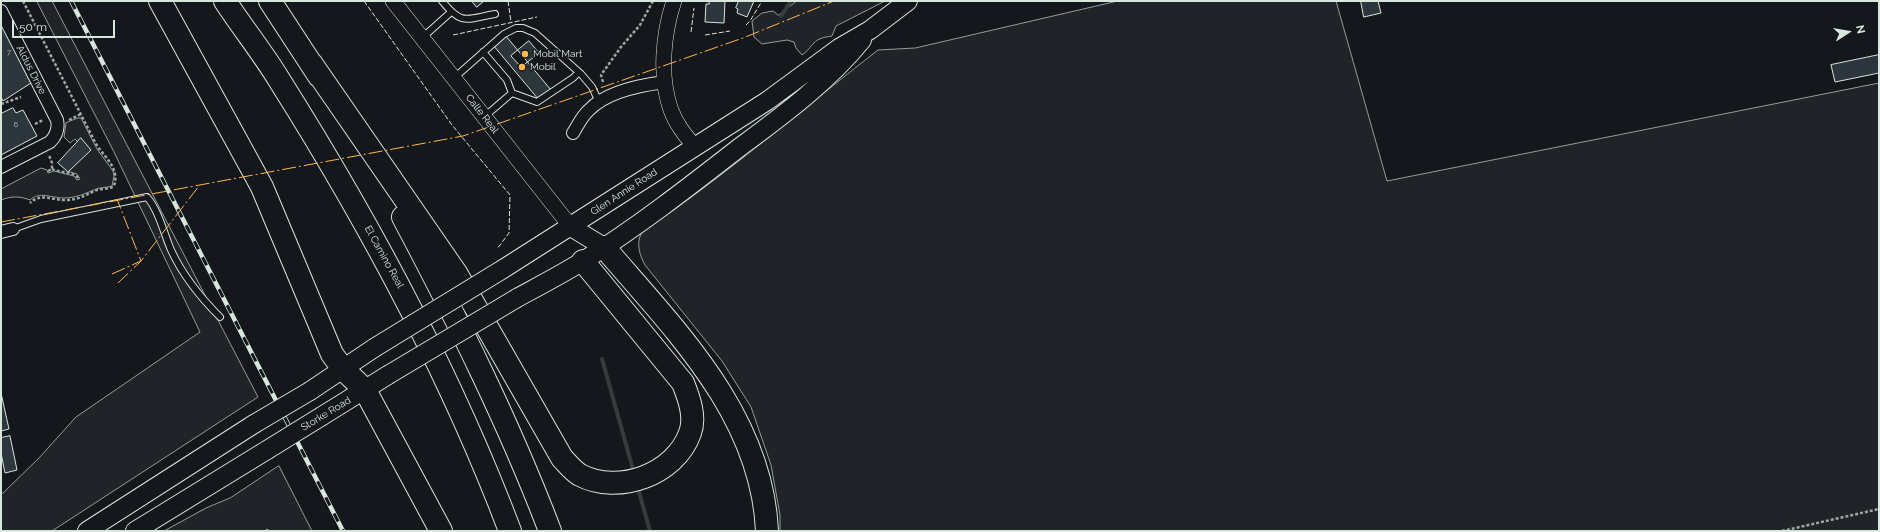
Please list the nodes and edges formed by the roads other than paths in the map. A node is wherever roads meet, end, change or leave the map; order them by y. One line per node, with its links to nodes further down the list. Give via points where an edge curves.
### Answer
1 (160, 1): 31 (highway, via 262,187 332,354)
2 (225, 1): 36 (highway, El Camino Real, via 314,137 404,295 446,378)
3 (270, 1): 14 (highway)
4 (393, 1): 12 (street, Calle Real)
5 (442, 1): 9 (lane)
6 (674, 1): 17 (street, via 665,45)
7 (908, 1): 11 (main road, Glen Annie Road)
8 (1, 11): 23 (street, Aldus Drive, via 57,120 55,136 50,142)
9 (451, 12): 10 (lane, via 464,19); 12 (lane)
10 (495, 14)
11 (870, 30): 22 (main road, Glen Annie Road, via 839,48 767,101); 27 (main road, Glen Annie Road, via 846,60 766,128)
12 (422, 38): 16 (street, Calle Real)
13 (483, 52): 15 (lane, via 504,34 516,28 523,28 536,33); 16 (lane); 18 (lane, via 507,80)
14 (311, 63): 28 (highway, via 456,273 562,458 579,474 597,481 639,480 667,465 680,451 690,433 691,406 683,383); 37 (highway, via 400,212 436,280 505,425)
15 (579, 72): 18 (lane, via 537,102); 19 (lane)
16 (454, 78): 20 (street, Calle Real)
17 (664, 82): 19 (street, via 620,92); 22 (street, via 671,110 679,127)
18 (512, 94): 20 (lane)
19 (599, 102): 21 (street, via 590,109)
20 (484, 117): 24 (street, Calle Real)
21 (573, 133)
22 (694, 146): 24 (main road, Glen Annie Road)
23 (1, 167)
24 (571, 227): 27 (main road); 28 (main road); 31 (main road, Glen Annie Road, bridge)
25 (13, 229): 26 (street); 30 (lane, via 41,219 147,197 186,279)
26 (1, 232)
27 (604, 247): 28 (main road, Glen Annie Road); 38 (highway, via 695,354 732,409 750,450 761,486)
28 (583, 261): 29 (main road, Glen Annie Road)
29 (517, 298): 32 (main road, Storke Road, bridge)
30 (220, 317)
31 (343, 369): 32 (highway); 33 (main road, bridge)
32 (365, 390): 34 (main road, Storke Road, bridge); 35 (highway)
33 (87, 531)
34 (135, 531)
35 (441, 531)
36 (510, 531)
37 (550, 531)
38 (767, 531)

